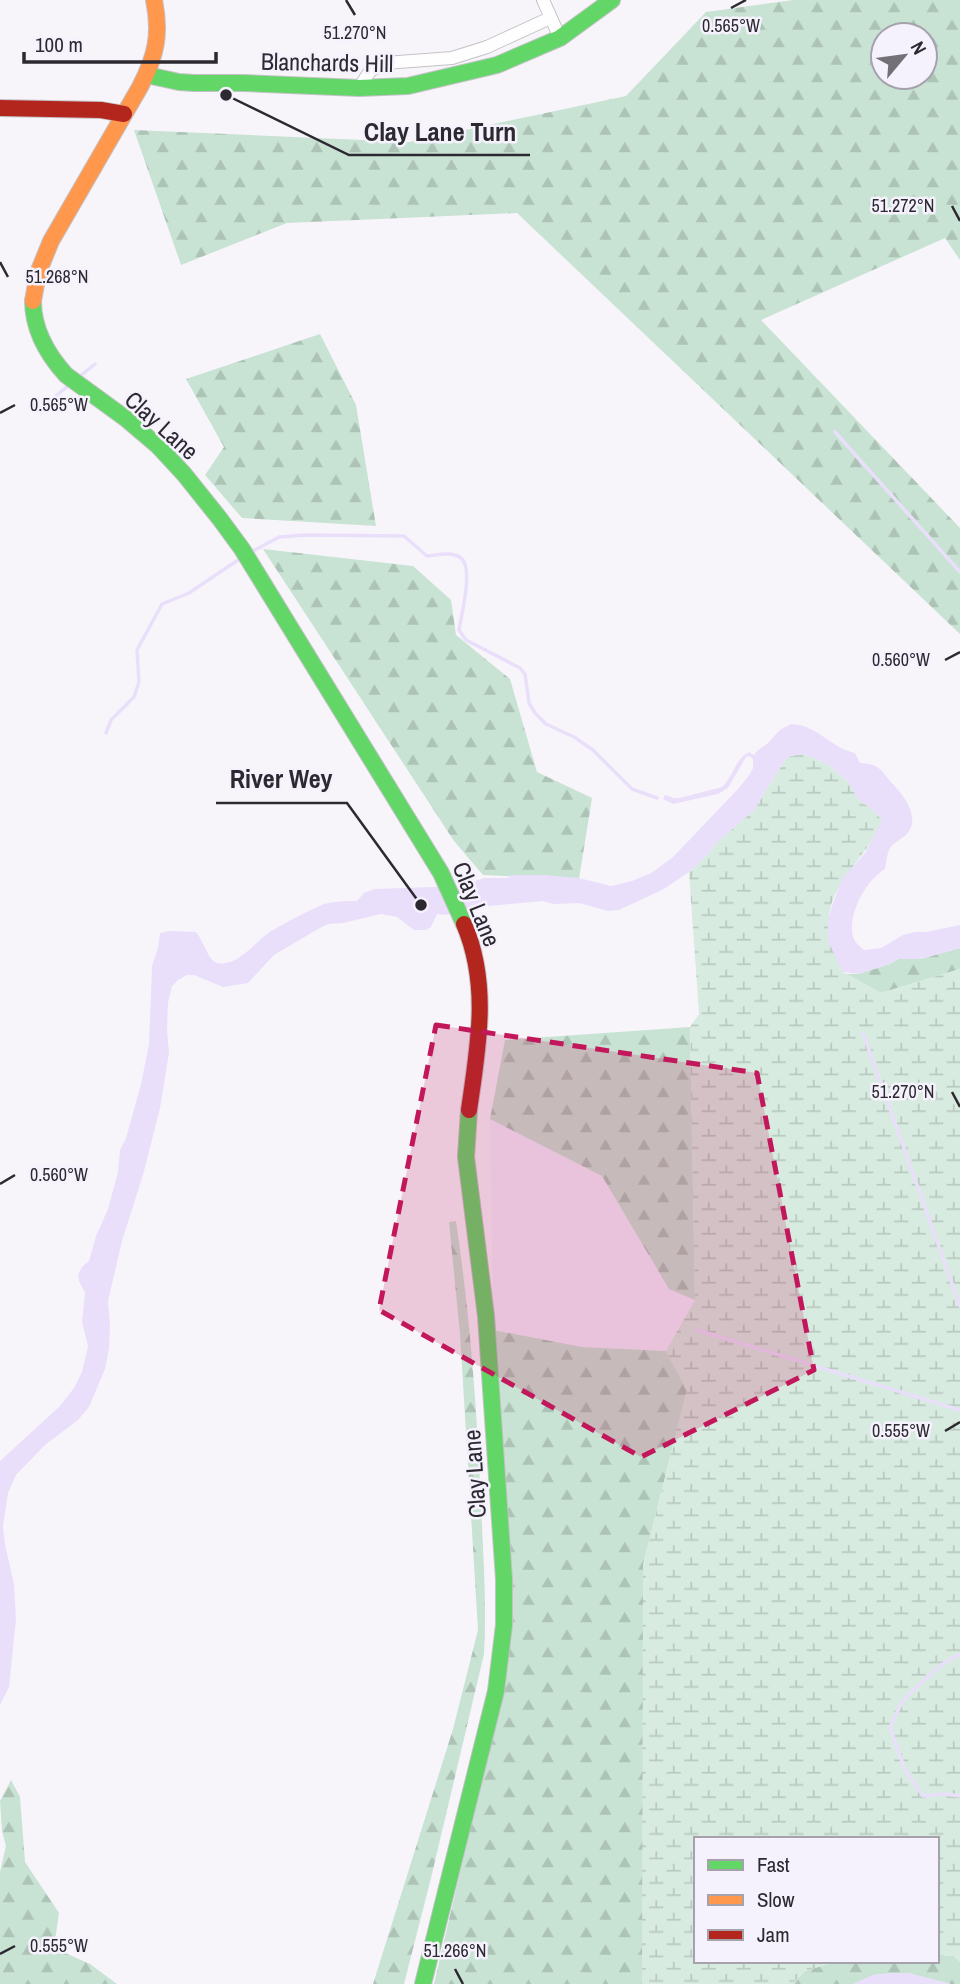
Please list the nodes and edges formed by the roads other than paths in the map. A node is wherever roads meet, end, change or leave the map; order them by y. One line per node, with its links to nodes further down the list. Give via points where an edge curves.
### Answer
1 (154, 0): 6 (street, Clay Lane, via 159,31)
2 (543, 0): 4 (street)
3 (612, 0): 5 (street, Blanchards Hill)
4 (550, 18): 5 (street); 7 (street, via 452,58 385,63 370,71)
5 (560, 38): 7 (street, Blanchards Hill, via 497,65 408,86)
6 (147, 75): 7 (street, Blanchards Hill, via 179,82); 9 (street, Clay Lane)
7 (359, 88)
8 (0, 108): 9 (street)
9 (124, 114): 10 (street, Clay Lane, via 46,256 33,299 36,329 66,375 162,450 225,525 411,820 461,918 480,984 480,1033 466,1157 486,1316 505,1625 496,1691)
10 (424, 1984)

